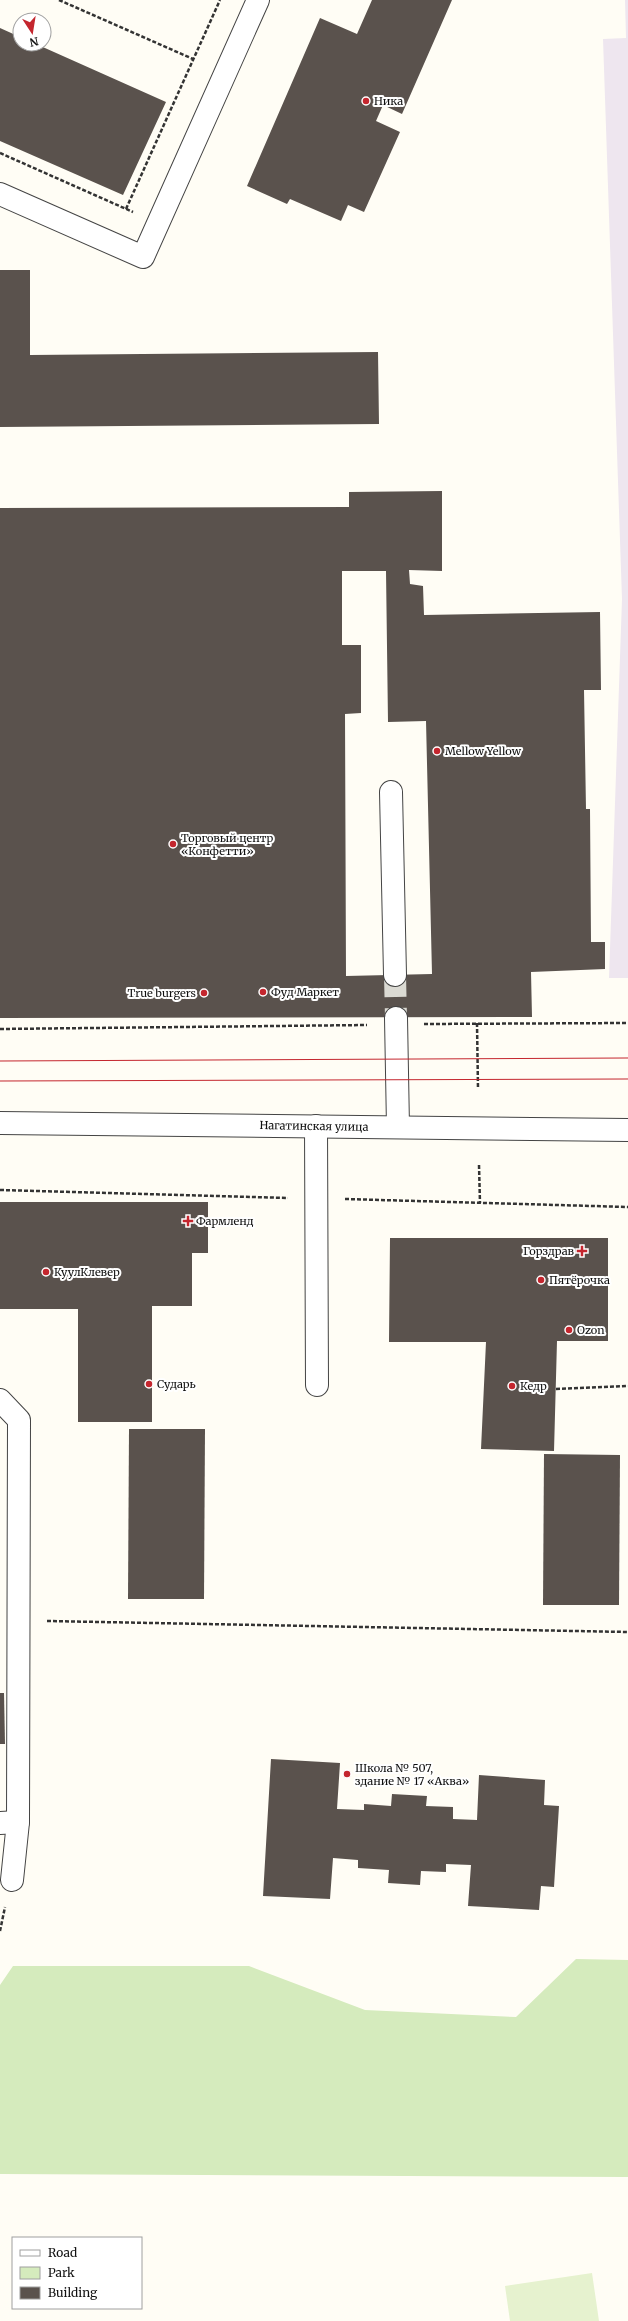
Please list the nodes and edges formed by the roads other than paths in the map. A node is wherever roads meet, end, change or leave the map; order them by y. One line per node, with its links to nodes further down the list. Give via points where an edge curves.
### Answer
1 (258, 0): 2 (street, via 143,257)
2 (0, 194)
3 (391, 792): 4 (street)
4 (395, 975)
5 (396, 1021): 8 (street)
6 (0, 1122): 7 (street, Нагатинская улица)
7 (316, 1126): 8 (street, Нагатинская улица); 10 (street)
8 (398, 1127): 9 (street, Нагатинская улица)
9 (628, 1130)
10 (317, 1385)
11 (0, 1400): 12 (street, via 19,1420 19,1620)
12 (9, 1823): 13 (street)
13 (12, 1880)

